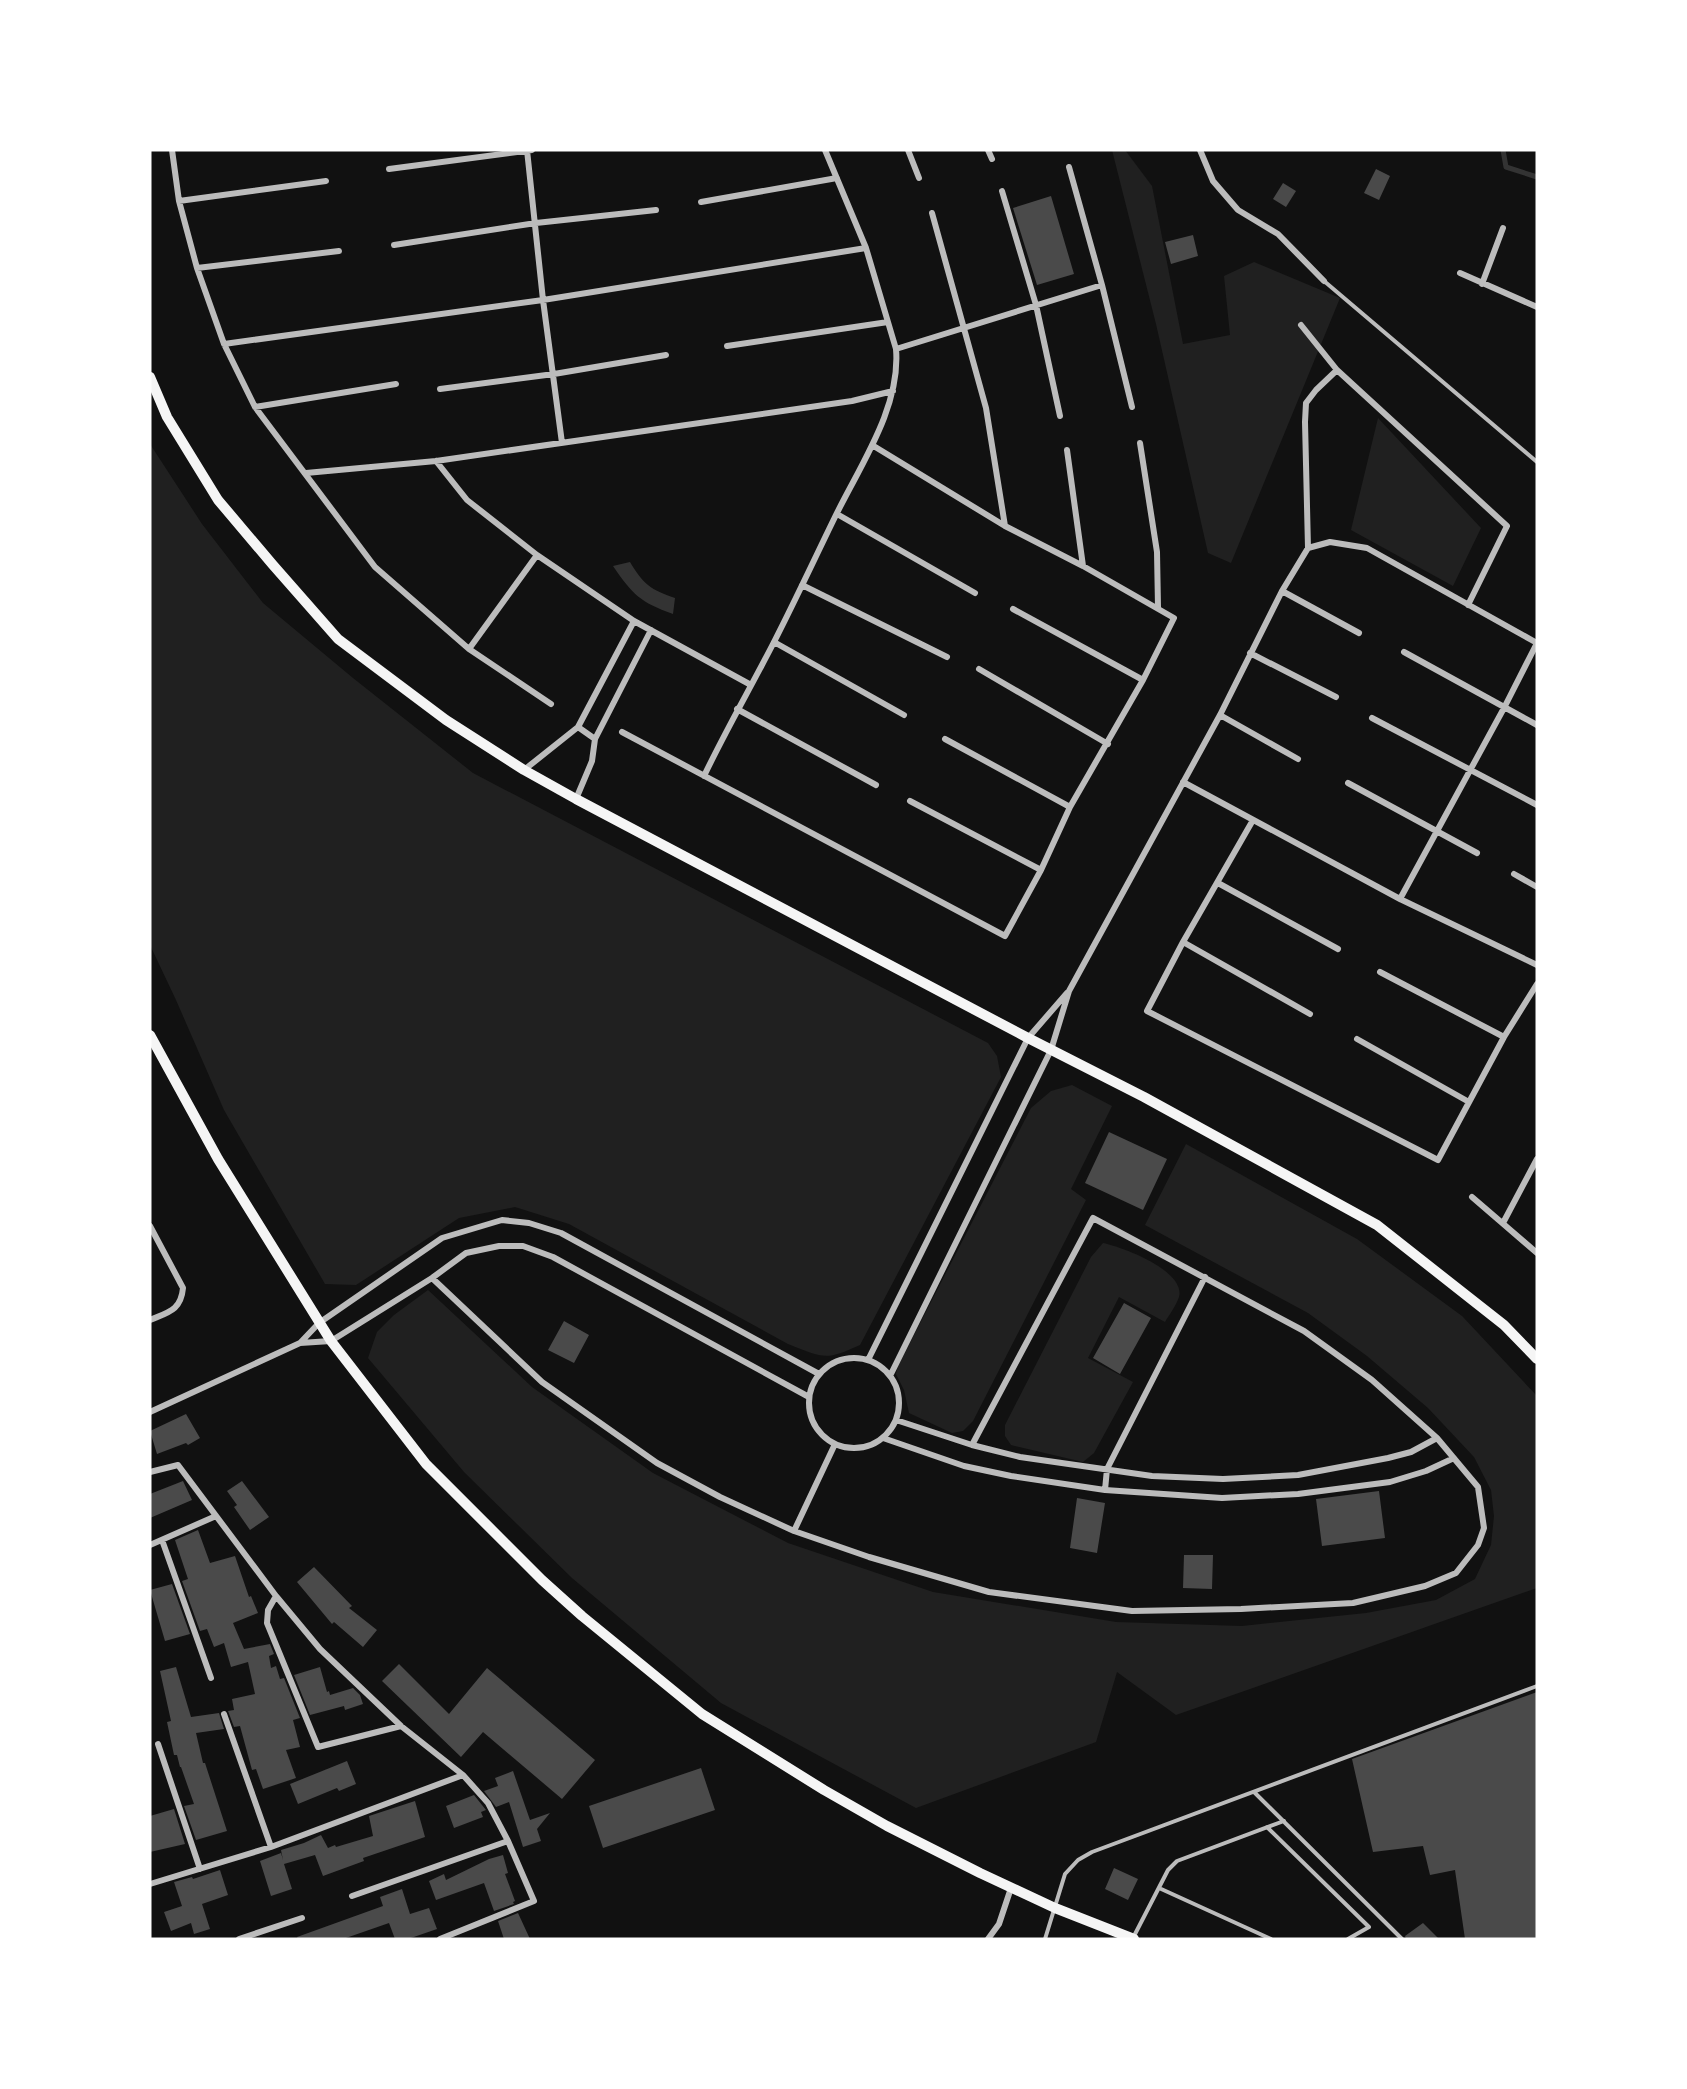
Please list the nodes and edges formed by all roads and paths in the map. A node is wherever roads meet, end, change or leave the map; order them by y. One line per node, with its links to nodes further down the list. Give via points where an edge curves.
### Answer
1 (172, 150): 15 (street)
2 (527, 150): 3 (street); 10 (street); 19 (street)
3 (532, 150)
4 (825, 150): 11 (street)
5 (908, 150): 12 (street)
6 (988, 150): 8 (street)
7 (1200, 150): 26 (street, via 1213,181 1238,210 1278,234)
8 (992, 159)
9 (1069, 167): 28 (street)
10 (389, 169)
11 (837, 178): 16 (street); 22 (street)
12 (919, 178)
13 (326, 181): 15 (street)
14 (1002, 191): 30 (street)
15 (178, 201): 24 (street)
16 (701, 202)
17 (656, 210): 19 (street)
18 (932, 213): 34 (street)
19 (536, 223): 21 (street); 29 (street)
20 (1503, 228): 27 (street)
21 (394, 245)
22 (866, 248): 29 (street); 32 (street)
23 (339, 251): 24 (street)
24 (197, 268): 35 (street)
25 (1460, 273): 27 (street)
26 (1324, 280): 53 (lane)
27 (1482, 284): 31 (street)
28 (1102, 285): 30 (street); 46 (street)
29 (543, 300): 35 (street); 40 (street)
30 (1036, 305): 34 (street); 47 (street)
31 (1537, 307)
32 (888, 322): 36 (street); 37 (street)
33 (1301, 325): 39 (street)
34 (964, 327): 37 (street); 56 (street, via 986,408)
35 (224, 344): 45 (street)
36 (727, 346)
37 (896, 349): 44 (street)
38 (666, 355): 40 (street)
39 (1337, 370): 57 (street, via 1306,403); 63 (street, via 1507,526)
40 (554, 374): 43 (street); 48 (street)
41 (150, 377): 92 (main road, via 167,417 218,500 338,639 446,720)
42 (396, 384): 45 (street)
43 (440, 389)
44 (893, 391): 48 (street, via 852,401); 50 (street)
45 (255, 407): 54 (street)
46 (1132, 407)
47 (1060, 416)
48 (562, 443): 52 (street)
49 (1140, 443): 64 (street, via 1157,552)
50 (872, 445): 55 (street); 56 (street)
51 (1067, 450): 59 (street)
52 (436, 461): 54 (street); 58 (street, via 467,500)
53 (1537, 462)
54 (306, 473): 71 (street, via 375,567)
55 (837, 514): 60 (street); 62 (street)
56 (1005, 525): 59 (street)
57 (1308, 548): 61 (street); 63 (street, via 1330,542 1367,549)
58 (537, 555): 66 (street); 71 (street)
59 (1083, 566): 64 (street)
60 (802, 585): 69 (street); 74 (street)
61 (1282, 591): 68 (street); 73 (street)
62 (975, 593)
63 (1468, 605): 70 (street)
64 (1158, 607): 76 (street, via 1174,618)
65 (1013, 609): 76 (street)
66 (634, 621): 67 (street); 86 (street)
67 (651, 630): 77 (street); 88 (street)
68 (1359, 633)
69 (774, 642): 77 (street); 82 (street)
70 (1537, 643): 80 (street)
71 (469, 649): 79 (street)
72 (1404, 652): 80 (street)
73 (1250, 653): 78 (street); 83 (street)
74 (947, 657)
75 (979, 669): 90 (street)
76 (1143, 680): 90 (street)
77 (751, 685): 81 (street)
78 (1335, 697)
79 (551, 704)
80 (1504, 708): 85 (street); 93 (street)
81 (737, 709): 94 (street); 97 (street)
82 (904, 715)
83 (1220, 715): 91 (street); 95 (street)
84 (1372, 718): 93 (street)
85 (1537, 725)
86 (578, 727): 88 (street); 92 (street)
87 (622, 732): 94 (street)
88 (595, 739): 98 (street, via 592,762)
89 (945, 739): 101 (street)
90 (1108, 744): 101 (street)
91 (1298, 759)
92 (524, 770): 98 (main road)
93 (1470, 770): 100 (street); 103 (street)
94 (704, 776): 105 (street, via 1005,936)
95 (1183, 782): 102 (street); 115 (street)
96 (1348, 783): 103 (street)
97 (876, 784)
98 (576, 799): 119 (main road)
99 (910, 801): 105 (street)
100 (1537, 805)
101 (1070, 807): 105 (street)
102 (1253, 820): 107 (street); 109 (street)
103 (1437, 831): 104 (street); 109 (street)
104 (1477, 853)
105 (1041, 870)
106 (1514, 874): 108 (street)
107 (1218, 883): 110 (street); 111 (street)
108 (1537, 887)
109 (1400, 899): 112 (street)
110 (1182, 942): 116 (street); 122 (street, via 1148,1011 1438,1160)
111 (1338, 949)
112 (1537, 965)
113 (1380, 972): 118 (street)
114 (1537, 984): 118 (street)
115 (1069, 992): 119 (street); 121 (street)
116 (1310, 1014)
117 (150, 1035): 131 (main road, via 218,1159)
118 (1504, 1037): 122 (street)
119 (1028, 1038): 121 (main road); 135 (street)
120 (1357, 1039): 122 (street)
121 (1051, 1050): 134 (main road, via 1377,1225 1504,1325); 137 (street)
122 (1469, 1102)
123 (1537, 1159): 125 (street)
124 (1472, 1197): 125 (street)
125 (1503, 1224): 127 (street)
126 (150, 1226): 130 (street, via 183,1288 175,1309)
127 (1537, 1253)
128 (1205, 1277): 142 (street, via 1304,1331 1372,1380); 144 (street, via 1093,1218); 146 (street)
129 (432, 1278): 132 (street); 138 (street, via 466,1253 523,1246 554,1257); 150 (street, via 542,1382 657,1463)
130 (150, 1320)
131 (319, 1323): 132 (main road); 133 (street); 136 (street, via 442,1238 502,1220 561,1233)
132 (331, 1341): 133 (street); 167 (main road, via 426,1464 464,1503 582,1616 702,1714 887,1827)
133 (300, 1343): 139 (street)
134 (1537, 1359)
135 (868, 1360): 136 (street, via 841,1360); 137 (street)
136 (819, 1374): 138 (street)
137 (890, 1376): 140 (street, via 897,1389)
138 (809, 1397): 143 (street, via 814,1425)
139 (150, 1412)
140 (896, 1420): 141 (street); 144 (street)
141 (883, 1438): 143 (street, via 860,1448); 148 (street, via 964,1466)
142 (1437, 1438): 145 (street); 146 (street, via 1389,1458 1298,1475 1223,1479 1152,1476)
143 (835, 1444): 150 (street)
144 (972, 1445): 146 (street, via 1020,1457)
145 (1454, 1458): 148 (street, via 1390,1482 1298,1494 1222,1498); 150 (street, via 1478,1487 1484,1528 1478,1545 1456,1572 1425,1586 1353,1602 1241,1609 1108,1608 989,1592)
146 (1107, 1469): 148 (street)
147 (150, 1472): 149 (street, via 178,1465)
148 (1105, 1490)
149 (216, 1516): 151 (street); 153 (street)
150 (794, 1531)
151 (162, 1540): 152 (street); 154 (street)
152 (150, 1545)
153 (276, 1596): 157 (street, via 320,1649); 157 (street, via 268,1610 267,1623 318,1747)
154 (212, 1678)
155 (1537, 1686): 160 (lane)
156 (224, 1714): 164 (street)
157 (401, 1726): 159 (street)
158 (158, 1744): 165 (street)
159 (463, 1775): 163 (street, via 488,1803); 164 (street)
160 (1255, 1792): 161 (lane); 170 (lane, via 1078,1860 1065,1874)
161 (1284, 1821): 162 (lane); 179 (lane)
162 (1267, 1827): 168 (lane, via 1177,1861); 178 (lane, via 1370,1927)
163 (508, 1841): 169 (street); 173 (street, via 534,1901)
164 (270, 1847): 165 (street)
165 (200, 1869): 166 (street)
166 (150, 1884)
167 (1011, 1888): 170 (main road); 174 (street, via 999,1924)
168 (1159, 1888): 176 (lane); 177 (lane)
169 (352, 1896)
170 (1055, 1908): 175 (lane); 176 (main road)
171 (302, 1918): 172 (street)
172 (239, 1939)
173 (440, 1939)
174 (988, 1939)
175 (1045, 1939)
176 (1134, 1939)
177 (1271, 1939)
178 (1348, 1939)
179 (1402, 1939)

